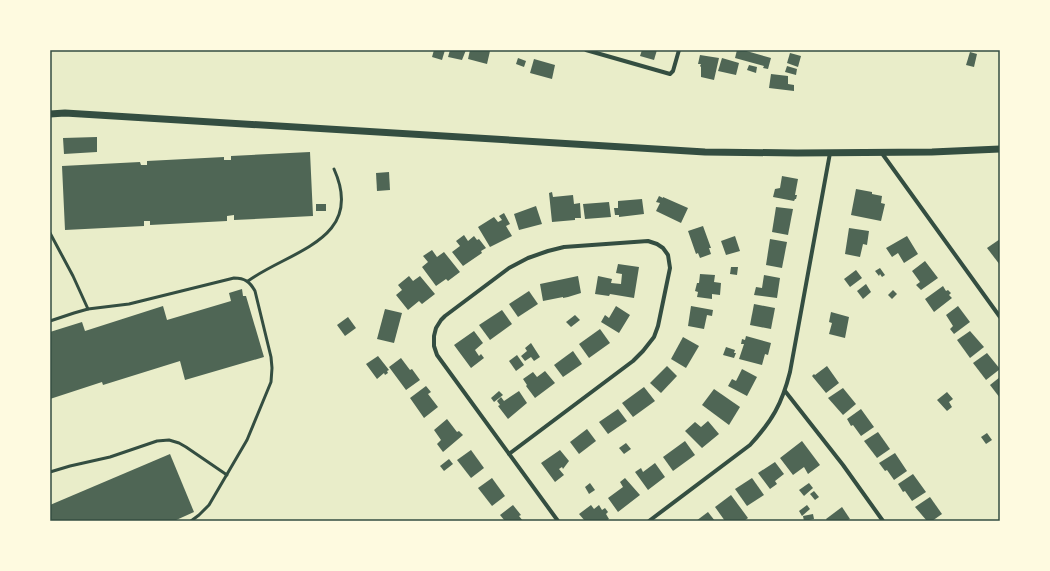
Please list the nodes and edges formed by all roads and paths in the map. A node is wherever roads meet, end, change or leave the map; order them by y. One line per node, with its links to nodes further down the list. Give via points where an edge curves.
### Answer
1 (586, 50): 2 (street, via 666,74 673,71)
2 (679, 50)
3 (50, 114): 5 (street, via 252,123 705,152)
4 (1000, 150): 6 (street)
5 (830, 152): 6 (street); 13 (street, via 792,365)
6 (881, 152): 11 (street)
7 (334, 170): 9 (lane, via 341,187 341,205 332,228 309,247)
8 (50, 233): 10 (lane, via 74,276)
9 (248, 281): 10 (lane, via 234,278 129,304); 16 (lane, via 255,292 272,357 272,368 270,382 248,440)
10 (88, 310): 12 (lane)
11 (1000, 318)
12 (50, 321)
13 (785, 391): 19 (street, via 772,419 750,446); 20 (street)
14 (509, 454): 14 (street, via 437,355 434,346 436,328 445,316 510,268 528,258 564,247 648,241 658,244 668,255 670,268 654,336 633,361); 18 (street)
15 (50, 472): 16 (lane, via 110,457 157,441 169,440 186,446)
16 (227, 475): 17 (lane, via 209,505)
17 (191, 521)
18 (558, 521)
19 (649, 521)
20 (883, 521)

